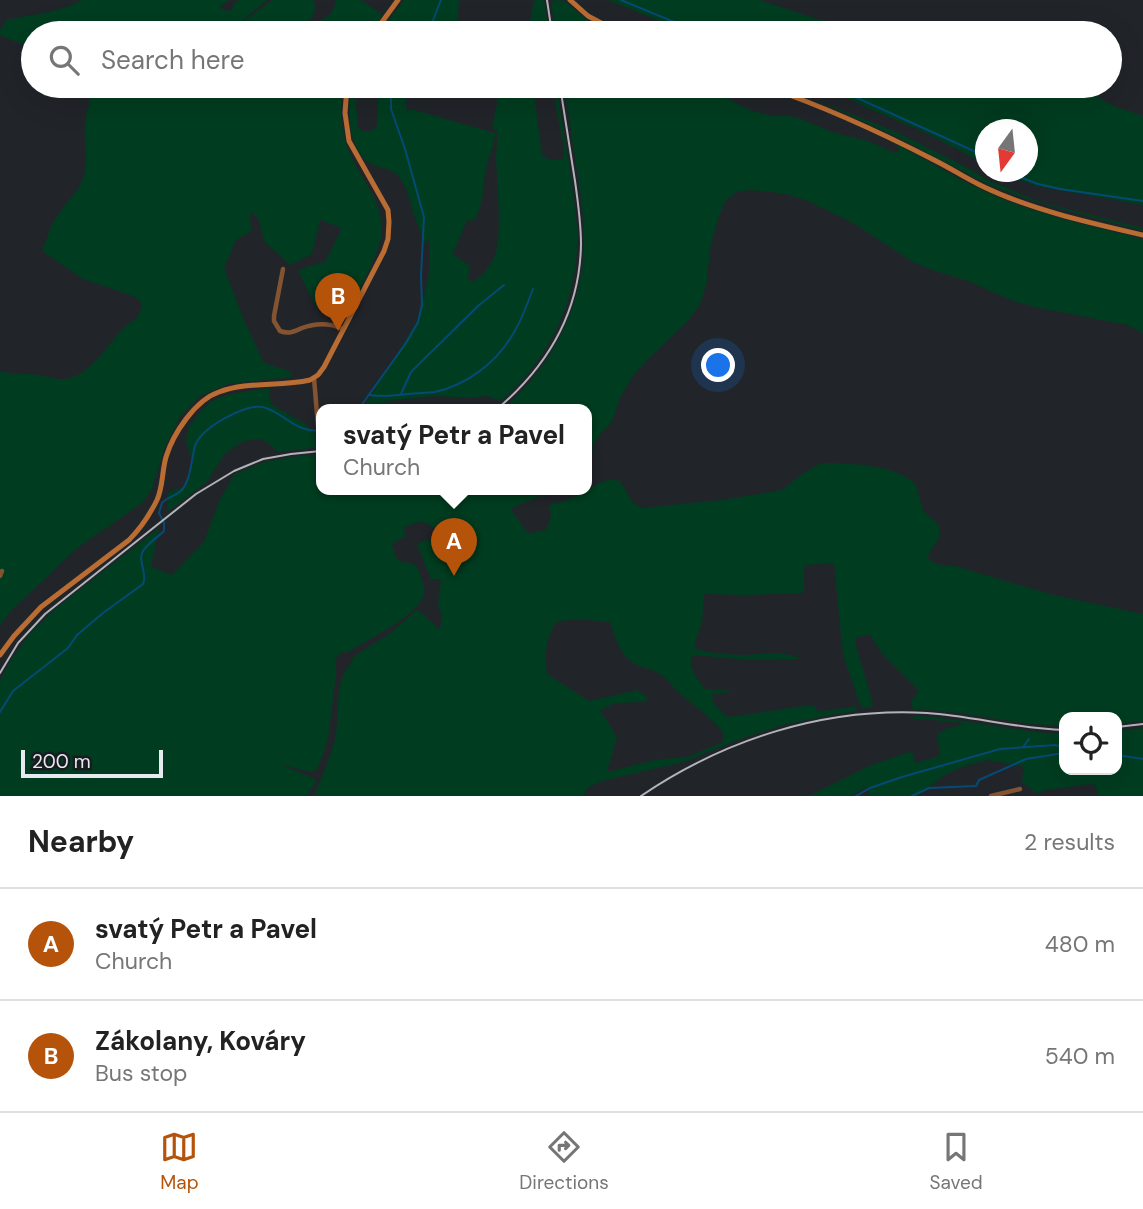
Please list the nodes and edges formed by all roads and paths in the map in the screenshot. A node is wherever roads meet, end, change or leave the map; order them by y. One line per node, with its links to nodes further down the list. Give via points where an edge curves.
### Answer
1 (398, 0): 3 (main road)
2 (570, 0): 4 (main road)
3 (383, 21)
4 (597, 21)
5 (346, 98): 9 (main road, via 348,137 385,205 389,222 384,251)
6 (796, 98): 7 (main road, via 1004,195)
7 (1143, 235)
8 (284, 269): 9 (street, via 274,316 277,329 289,333 326,324)
9 (343, 329): 10 (main road)
10 (314, 378): 11 (street); 12 (main road, via 230,388 205,398 187,417 169,449 156,500 137,531 41,607)
11 (316, 404)
12 (0, 655)
13 (1020, 789): 14 (street)
14 (991, 796)

